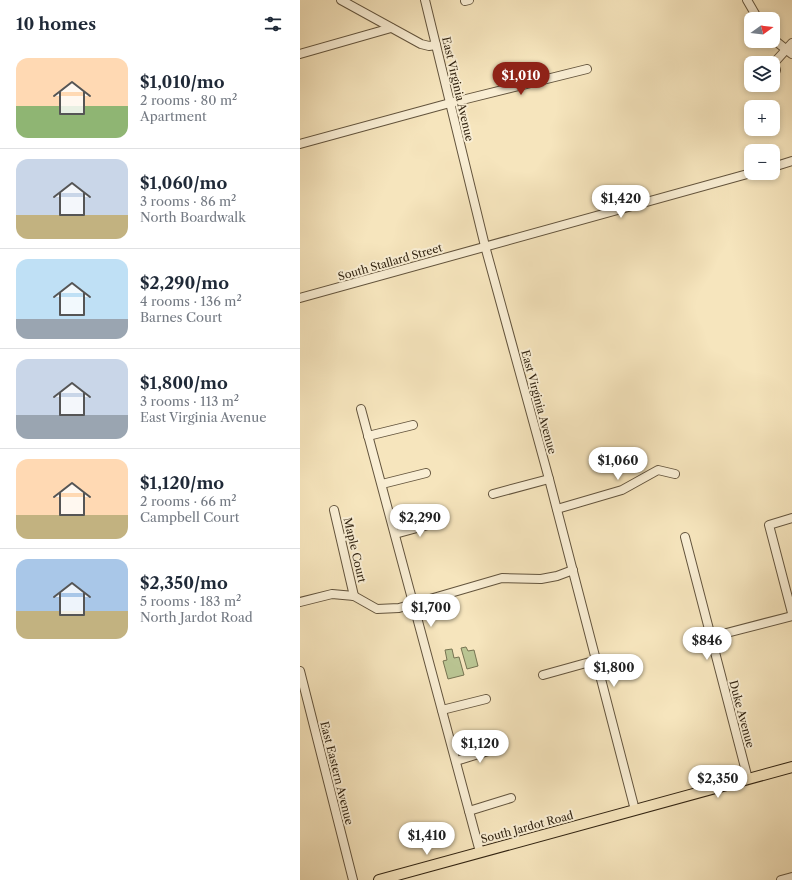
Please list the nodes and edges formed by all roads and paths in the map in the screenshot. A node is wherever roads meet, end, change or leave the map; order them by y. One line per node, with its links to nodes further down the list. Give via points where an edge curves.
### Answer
1 (341, 0): 5 (street)
2 (425, 0): 7 (street, East Virginia Avenue)
3 (747, 0): 4 (street)
4 (754, 12)
5 (391, 28): 7 (street, via 421,44); 10 (street)
6 (792, 42): 9 (street)
7 (436, 45): 13 (street, East Virginia Avenue)
8 (780, 45): 9 (street)
9 (789, 52): 11 (street)
10 (300, 54)
11 (780, 59)
12 (587, 69): 13 (street)
13 (450, 102): 14 (street); 18 (street, East Virginia Avenue)
14 (300, 144)
15 (792, 161): 16 (street)
16 (780, 165)
17 (744, 175): 18 (street, South Stallard Street)
18 (485, 246): 19 (street, South Stallard Street); 25 (street, East Virginia Avenue)
19 (300, 296)
20 (362, 409): 22 (street)
21 (413, 425): 22 (street)
22 (368, 436): 26 (street)
23 (426, 473): 26 (street)
24 (675, 474): 28 (street, via 658,470 622,490)
25 (549, 479): 27 (street); 28 (street, East Virginia Avenue)
26 (382, 484): 32 (street)
27 (493, 494)
28 (557, 509): 34 (street, East Virginia Avenue)
29 (334, 510): 35 (street, Maple Court)
30 (792, 518): 38 (street, via 769,525)
31 (439, 522): 32 (street)
32 (395, 534): 37 (street)
33 (685, 537): 39 (street, Duke Avenue)
34 (573, 570): 37 (street, via 541,579 502,578); 40 (street, East Virginia Avenue)
35 (354, 596): 36 (street, via 332,594); 37 (street, via 377,610 399,608)
36 (300, 602)
37 (414, 603): 44 (street)
38 (792, 614): 39 (street)
39 (711, 637): 48 (street, Duke Avenue)
40 (596, 660): 42 (street); 50 (street, East Virginia Avenue)
41 (300, 671): 54 (street, East Eastern Avenue)
42 (543, 675)
43 (486, 699): 44 (street)
44 (442, 710): 46 (street)
45 (498, 748): 46 (street)
46 (456, 761): 51 (street)
47 (792, 767): 48 (main road, South Jardot Road)
48 (748, 780): 50 (main road, South Jardot Road)
49 (511, 798): 51 (street)
50 (635, 810): 52 (main road, South Jardot Road)
51 (469, 811): 52 (street)
52 (480, 852): 55 (main road, South Jardot Road)
53 (792, 877): 56 (street)
54 (354, 880)
55 (379, 880)
56 (781, 880)

